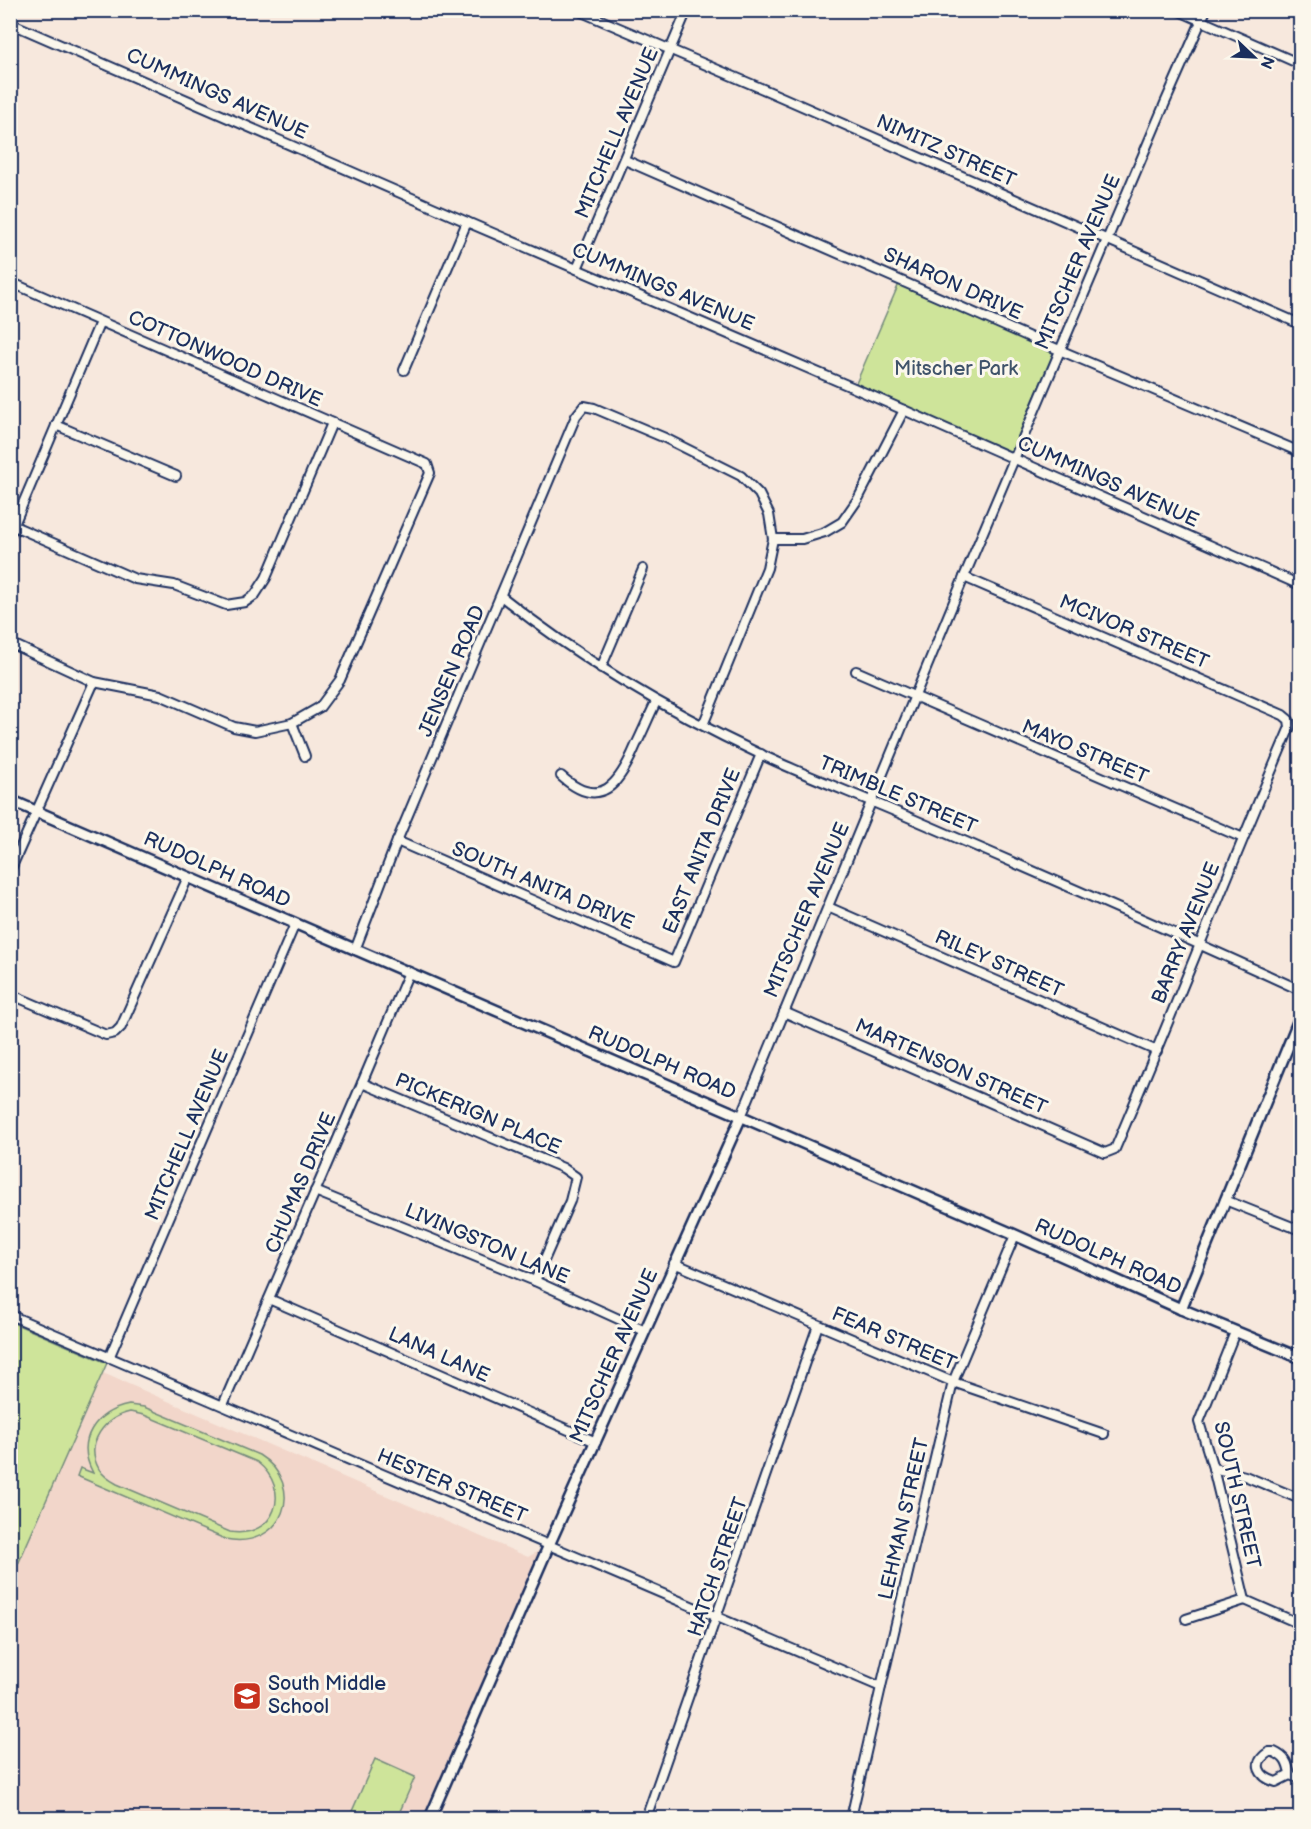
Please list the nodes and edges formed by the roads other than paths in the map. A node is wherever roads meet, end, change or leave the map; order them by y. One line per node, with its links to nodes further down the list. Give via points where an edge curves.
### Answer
1 (577, 10): 7 (street, NIMITZ STREET)
2 (687, 10): 7 (street, MITCHELL AVENUE)
3 (1177, 10): 5 (street)
4 (1206, 10): 5 (street, MITSCHER AVENUE)
5 (1201, 21): 8 (street); 11 (street, MITSCHER AVENUE)
6 (10, 23): 10 (street, CUMMINGS AVENUE)
7 (670, 50): 9 (street, MITCHELL AVENUE); 11 (street, NIMITZ STREET)
8 (1300, 64)
9 (625, 160): 12 (street, MITCHELL AVENUE); 16 (street, SHARON DRIVE)
10 (467, 222): 12 (street, CUMMINGS AVENUE); 17 (street)
11 (1107, 239): 15 (street, NIMITZ STREET); 16 (street, MITSCHER AVENUE)
12 (577, 269): 18 (street, CUMMINGS AVENUE)
13 (10, 282): 14 (street, COTTONWOOD DRIVE)
14 (100, 322): 19 (street, COTTONWOOD DRIVE); 20 (street)
15 (1300, 324)
16 (1060, 350): 21 (street, SHARON DRIVE); 22 (street, MITSCHER AVENUE)
17 (404, 370)
18 (904, 410): 22 (street, CUMMINGS AVENUE); 25 (street, via 842,522 802,539)
19 (332, 423): 24 (street, via 266,578 245,602 226,604 174,585 135,579); 37 (street, COTTONWOOD DRIVE, via 427,464 430,473 340,680 320,707)
20 (56, 425): 23 (street); 24 (street)
21 (1300, 452)
22 (1014, 460): 27 (street, MITSCHER AVENUE); 28 (street, CUMMINGS AVENUE)
23 (176, 477)
24 (12, 530)
25 (773, 539): 29 (street, JENSEN ROAD, via 769,514 759,494 741,476 665,438 584,406 576,416); 38 (street, via 767,568)
26 (643, 569): 31 (street)
27 (964, 577): 34 (street, MITSCHER AVENUE); 36 (street, MCIVOR STREET)
28 (1300, 585)
29 (501, 596): 31 (street, TRIMBLE STREET); 46 (street, JENSEN ROAD)
30 (10, 644): 33 (street)
31 (601, 668): 35 (street, TRIMBLE STREET)
32 (856, 671): 34 (street, MAYO STREET)
33 (94, 682): 37 (street, via 160,695 234,727 255,730); 44 (street)
34 (915, 696): 43 (street, MITSCHER AVENUE); 45 (street, MAYO STREET)
35 (656, 702): 38 (street, TRIMBLE STREET); 41 (street, via 626,770 615,783 596,792 583,791)
36 (1289, 720): 45 (street, BARRY AVENUE, via 1290,727)
37 (292, 723): 40 (street)
38 (703, 725): 39 (street, TRIMBLE STREET)
39 (761, 754): 43 (street, TRIMBLE STREET); 53 (street, EAST ANITA DRIVE)
40 (305, 756)
41 (561, 776)
42 (10, 800): 44 (street, RUDOLPH ROAD)
43 (872, 801): 49 (street, MITSCHER AVENUE); 51 (street, TRIMBLE STREET)
44 (36, 811): 47 (street); 48 (street, RUDOLPH ROAD)
45 (1243, 838): 51 (street, BARRY AVENUE)
46 (398, 841): 52 (street, JENSEN ROAD); 53 (street, SOUTH ANITA DRIVE)
47 (10, 871)
48 (188, 877): 50 (street, RUDOLPH ROAD); 56 (street, via 122,1027 115,1033 106,1035)
49 (828, 907): 57 (street, MITSCHER AVENUE); 59 (street, RILEY STREET)
50 (295, 924): 52 (street, RUDOLPH ROAD); 75 (street, MITCHELL AVENUE)
51 (1200, 943): 55 (street, TRIMBLE STREET); 59 (street, BARRY AVENUE)
52 (355, 950): 54 (street, RUDOLPH ROAD)
53 (674, 962)
54 (409, 972): 60 (street, CHUMAS DRIVE); 61 (street, RUDOLPH ROAD)
55 (1300, 990)
56 (10, 994)
57 (784, 1012): 61 (street, MITSCHER AVENUE); 62 (street, MARTENSON STREET)
58 (1300, 1017): 64 (street)
59 (1157, 1051): 62 (street, BARRY AVENUE, via 1115,1149)
60 (362, 1083): 63 (street, CHUMAS DRIVE); 68 (street, PICKERIGN PLACE, via 563,1168 576,1177 570,1202)
61 (741, 1117): 66 (street, RUDOLPH ROAD); 67 (street, MITSCHER AVENUE)
62 (1105, 1153)
63 (315, 1191): 68 (street, LIVINGSTON LANE); 69 (street, CHUMAS DRIVE)
64 (1226, 1200): 65 (street); 70 (street)
65 (1300, 1230)
66 (1015, 1235): 70 (street, RUDOLPH ROAD); 77 (street, LEHMAN STREET)
67 (674, 1263): 72 (street, FEAR STREET); 73 (street, MITSCHER AVENUE)
68 (535, 1281): 73 (street, LIVINGSTON LANE)
69 (269, 1299): 78 (street, CHUMAS DRIVE); 80 (street, LANA LANE)
70 (1181, 1309): 74 (street, RUDOLPH ROAD)
71 (10, 1315): 75 (street, HESTER STREET)
72 (818, 1325): 77 (street, FEAR STREET); 85 (street, HATCH STREET)
73 (645, 1331): 80 (street, MITSCHER AVENUE)
74 (1235, 1332): 76 (street, RUDOLPH ROAD); 81 (street, SOUTH STREET, via 1199,1422)
75 (109, 1358): 78 (street, HESTER STREET)
76 (1300, 1358)
77 (953, 1382): 79 (street, FEAR STREET); 88 (street, LEHMAN STREET)
78 (223, 1405): 83 (street, HESTER STREET)
79 (1104, 1434)
80 (596, 1442): 83 (street, MITSCHER AVENUE)
81 (1213, 1468): 82 (street, via 1245,1476); 84 (street, SOUTH STREET)
82 (1300, 1499)
83 (549, 1545): 85 (street, HESTER STREET); 91 (street, MITSCHER AVENUE)
84 (1245, 1600): 86 (street); 87 (street)
85 (717, 1619): 88 (street, HESTER STREET); 92 (street, HATCH STREET)
86 (1186, 1619)
87 (1300, 1624)
88 (880, 1687): 93 (street, LEHMAN STREET)
89 (1290, 1775): 89 (street, via 1276,1782 1268,1778 1260,1771 1261,1757 1277,1753 1288,1764); 90 (street)
90 (1300, 1779)
91 (430, 1818)
92 (646, 1818)
93 (851, 1818)

